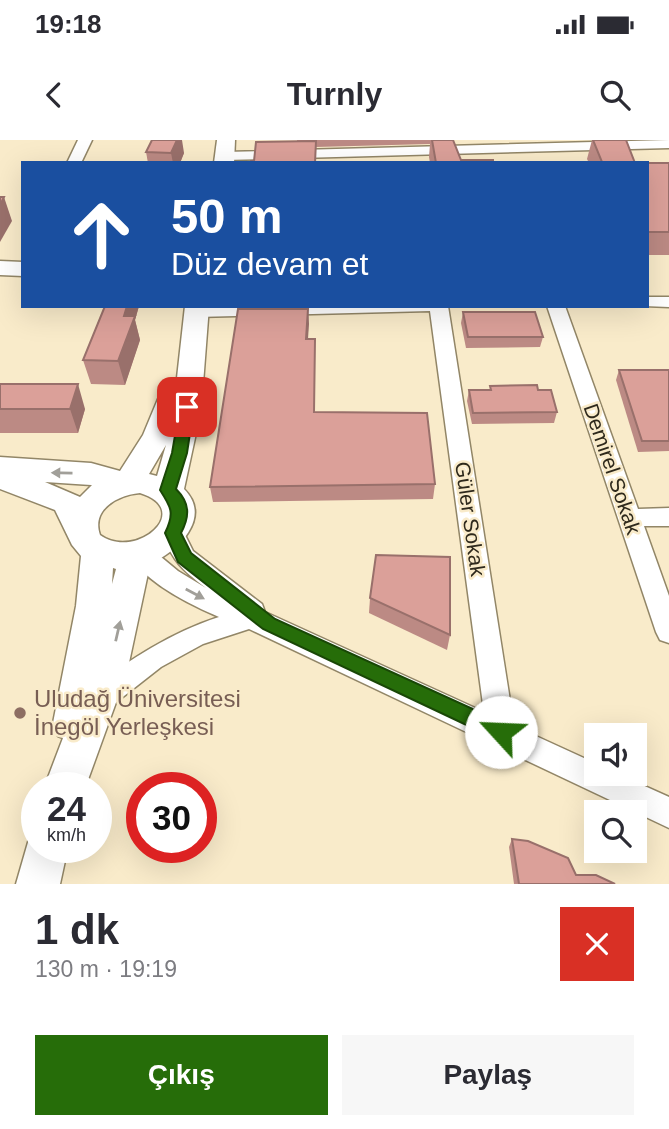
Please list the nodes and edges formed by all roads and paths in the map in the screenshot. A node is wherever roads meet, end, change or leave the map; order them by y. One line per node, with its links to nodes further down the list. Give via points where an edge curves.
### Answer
1 (85, 140): 6 (street)
2 (504, 144): 3 (street); 5 (street); 7 (street)
3 (667, 144)
4 (225, 153): 5 (street)
5 (414, 157)
6 (75, 161)
7 (509, 161)
8 (0, 268): 9 (main road)
9 (21, 268)
10 (649, 302): 11 (street)
11 (669, 302)
12 (277, 308): 15 (street)
13 (439, 308): 29 (street, Güler Sokak)
14 (557, 308): 22 (street, Demirel Sokak)
15 (196, 309): 16 (main road)
16 (190, 349): 19 (main road, via 157,436); 20 (main road, via 181,442)
17 (0, 468): 19 (main road, one-way to 17, via 91,474)
18 (0, 477): 24 (main road, via 67,502)
19 (126, 483): 20 (main road, via 155,484); 24 (main road, via 109,489 86,508 82,519)
20 (168, 490): 23 (main road, via 180,509)
21 (669, 517): 22 (street)
22 (628, 518): 27 (street, Demirel Sokak)
23 (173, 533): 25 (main road, via 154,549); 26 (street, via 184,557)
24 (90, 541): 25 (main road, via 111,556); 30 (main road, via 91,618)
25 (138, 554): 26 (street, one-way to 26, via 166,578); 28 (main road, one-way to 25)
26 (259, 621): 28 (street, via 195,636 152,659); 29 (street)
27 (669, 632)
28 (97, 700): 31 (main road)
29 (501, 732): 32 (street)
30 (61, 772)
31 (70, 772)
32 (669, 813)
33 (43, 863): 34 (main road)
34 (38, 884)

